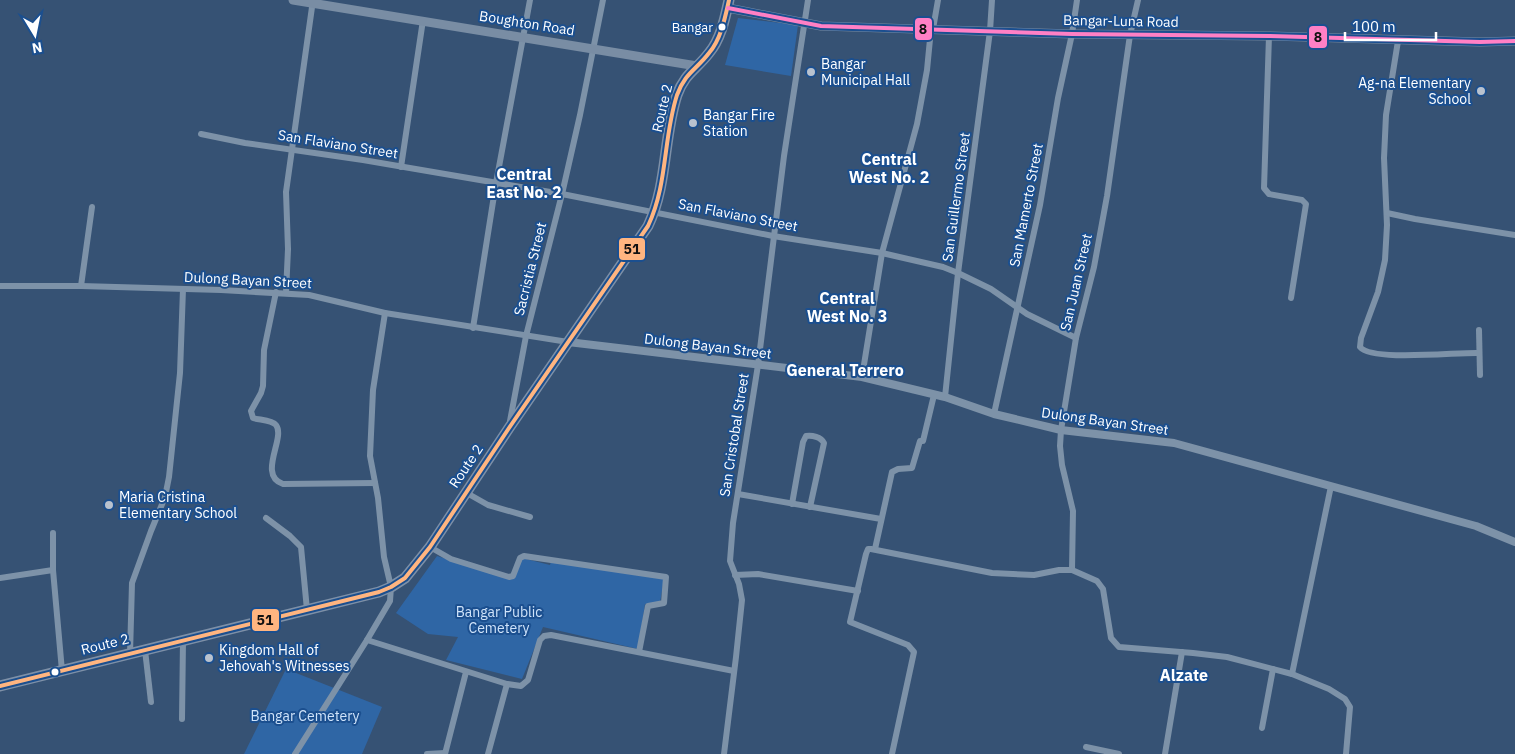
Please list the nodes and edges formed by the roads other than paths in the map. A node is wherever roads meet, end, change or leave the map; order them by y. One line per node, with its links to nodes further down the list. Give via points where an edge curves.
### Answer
1 (293, 0): 9 (main road, Boughton Road)
2 (530, 0): 17 (street)
3 (603, 0): 21 (street, Sacristia Street)
4 (808, 0): 12 (street, San Cristobal Street)
5 (938, 0): 13 (street)
6 (992, 0): 14 (street, San Guillermo Street)
7 (1077, 0): 15 (street, San Mamerto Street)
8 (1138, 0): 16 (street, San Juan Street)
9 (312, 1): 11 (main road, Boughton Road); 24 (street)
10 (728, 4): 12 (main road, Bangar-Luna Road); 22 (highway, Route 2, via 716,43)
11 (423, 20): 17 (main road, Boughton Road); 25 (street)
12 (804, 24): 13 (main road, Bangar-Luna Road); 32 (street, San Cristobal Street)
13 (932, 29): 14 (main road, Bangar-Luna Road); 33 (street, via 916,124)
14 (990, 31): 15 (main road, Bangar-Luna Road); 34 (street, San Guillermo Street)
15 (1072, 34): 16 (main road, Bangar-Luna Road); 41 (street, San Mamerto Street)
16 (1130, 35): 18 (main road, Bangar-Luna Road); 46 (street, San Juan Street, via 1107,196)
17 (525, 36): 21 (main road, Boughton Road); 26 (street)
18 (1269, 36): 19 (main road, Bangar-Luna Road); 40 (street, via 1264,188 1269,194 1302,200 1306,204)
19 (1398, 41): 20 (main road, Bangar-Luna Road); 30 (street, via 1386,115)
20 (1515, 42)
21 (593, 48): 22 (main road, Boughton Road); 27 (street, Sacristia Street)
22 (697, 66): 29 (highway, Route 2, via 686,76 678,94)
23 (200, 134): 24 (street, San Flaviano Street)
24 (292, 149): 25 (street, San Flaviano Street); 39 (street, via 286,192)
25 (401, 167): 26 (street, San Flaviano Street)
26 (496, 183): 27 (street, San Flaviano Street); 43 (street)
27 (562, 194): 29 (street, San Flaviano Street); 45 (street, Sacristia Street)
28 (92, 207): 36 (street)
29 (655, 212): 32 (street, San Flaviano Street); 47 (highway, Route 2, via 641,238)
30 (1387, 213): 31 (street); 48 (street, via 1378,292 1361,338 1361,349 1424,356)
31 (1515, 234)
32 (773, 236): 33 (street, San Flaviano Street); 49 (street, San Cristobal Street)
33 (882, 253): 34 (street, San Flaviano Street); 51 (street)
34 (958, 272): 41 (street, San Flaviano Street); 53 (street, San Guillermo Street)
35 (0, 286): 36 (street, Dulong Bayan Street)
36 (81, 286): 37 (street, Dulong Bayan Street)
37 (183, 288): 38 (street, Dulong Bayan Street); 82 (street, via 180,373 169,477 165,497 132,583)
38 (276, 292): 39 (street, Dulong Bayan Street); 57 (street, via 264,350 263,386 251,411 253,418 277,426 273,476 283,484)
39 (286, 293): 42 (street, Dulong Bayan Street, via 309,295)
40 (1291, 298)
41 (1018, 308): 46 (street, San Flaviano Street); 54 (street, San Mamerto Street)
42 (385, 313): 43 (street, Dulong Bayan Street); 57 (street, via 370,433 370,461)
43 (473, 328): 45 (street, Dulong Bayan Street)
44 (1479, 330): 48 (street)
45 (526, 336): 47 (street, Dulong Bayan Street); 55 (street, Sacristia Street)
46 (1076, 338): 56 (street, San Juan Street)
47 (568, 342): 49 (street, Dulong Bayan Street); 55 (highway, Route 2)
48 (1479, 353): 50 (street)
49 (758, 365): 51 (street, Dulong Bayan Street); 60 (street, San Cristobal Street)
50 (1480, 375)
51 (862, 377): 52 (street, Dulong Bayan Street)
52 (934, 395): 53 (street, Dulong Bayan Street); 65 (street, via 923,441 920,441 912,468 892,472)
53 (945, 397): 54 (street, Dulong Bayan Street)
54 (994, 414): 56 (street, Dulong Bayan Street)
55 (509, 428): 59 (highway, Route 2)
56 (1061, 430): 58 (street, Dulong Bayan Street, via 1164,441); 71 (street, San Juan Street, via 1062,465 1073,511)
57 (375, 483): 74 (street)
58 (1331, 486): 67 (street, Dulong Bayan Street, via 1476,526); 87 (street)
59 (465, 492): 63 (street, via 488,505); 68 (highway, Route 2)
60 (738, 494): 61 (street); 72 (street, San Cristobal Street, via 730,553)
61 (792, 504): 62 (street); 62 (street, via 803,442 806,436 810,436 824,443)
62 (810, 507): 65 (street)
63 (530, 517)
64 (266, 518): 76 (street, via 301,546)
65 (881, 518): 69 (street)
66 (53, 533): 70 (street)
67 (1515, 542)
68 (430, 547): 74 (highway, Route 2, via 405,578); 80 (street, via 451,559 509,577 513,576 520,558 524,556 666,577 664,603 648,606)
69 (875, 549): 71 (street, via 992,573 1034,575); 75 (street, via 867,551)
70 (52, 570): 73 (street); 84 (street)
71 (1072, 570): 81 (street, via 1097,581 1103,588 1111,638 1119,647)
72 (735, 575): 75 (street, via 758,574); 85 (street, San Cristobal Street, via 742,600)
73 (0, 578)
74 (391, 587): 76 (highway, Route 2); 78 (street, via 390,601)
75 (858, 591): 99 (street, via 851,623 908,645 914,652)
76 (307, 610): 77 (highway, Route 2)
77 (183, 640): 79 (highway, Route 2); 91 (street)
78 (367, 640): 86 (street); 95 (street)
79 (144, 650): 82 (highway, Route 2); 90 (street)
80 (639, 652): 85 (street); 88 (street, via 547,635 540,640 526,682 521,686)
81 (1182, 652): 83 (street, via 1227,657); 101 (street)
82 (130, 654): 84 (highway, Route 2)
83 (1273, 668): 87 (street); 92 (street)
84 (62, 671): 89 (highway, Route 2)
85 (734, 671): 98 (street, San Cristobal Street)
86 (466, 672): 88 (street); 94 (street)
87 (1292, 674): 102 (street, via 1329,689 1347,702 1350,707)
88 (506, 684): 97 (street)
89 (0, 686)
90 (151, 702)
91 (182, 719)
92 (1262, 728)
93 (1086, 747): 100 (street)
94 (445, 753): 96 (street)
95 (295, 754)
96 (427, 754)
97 (488, 754)
98 (724, 754)
99 (892, 754)
100 (1119, 754)
101 (1165, 754)
102 (1346, 754)

